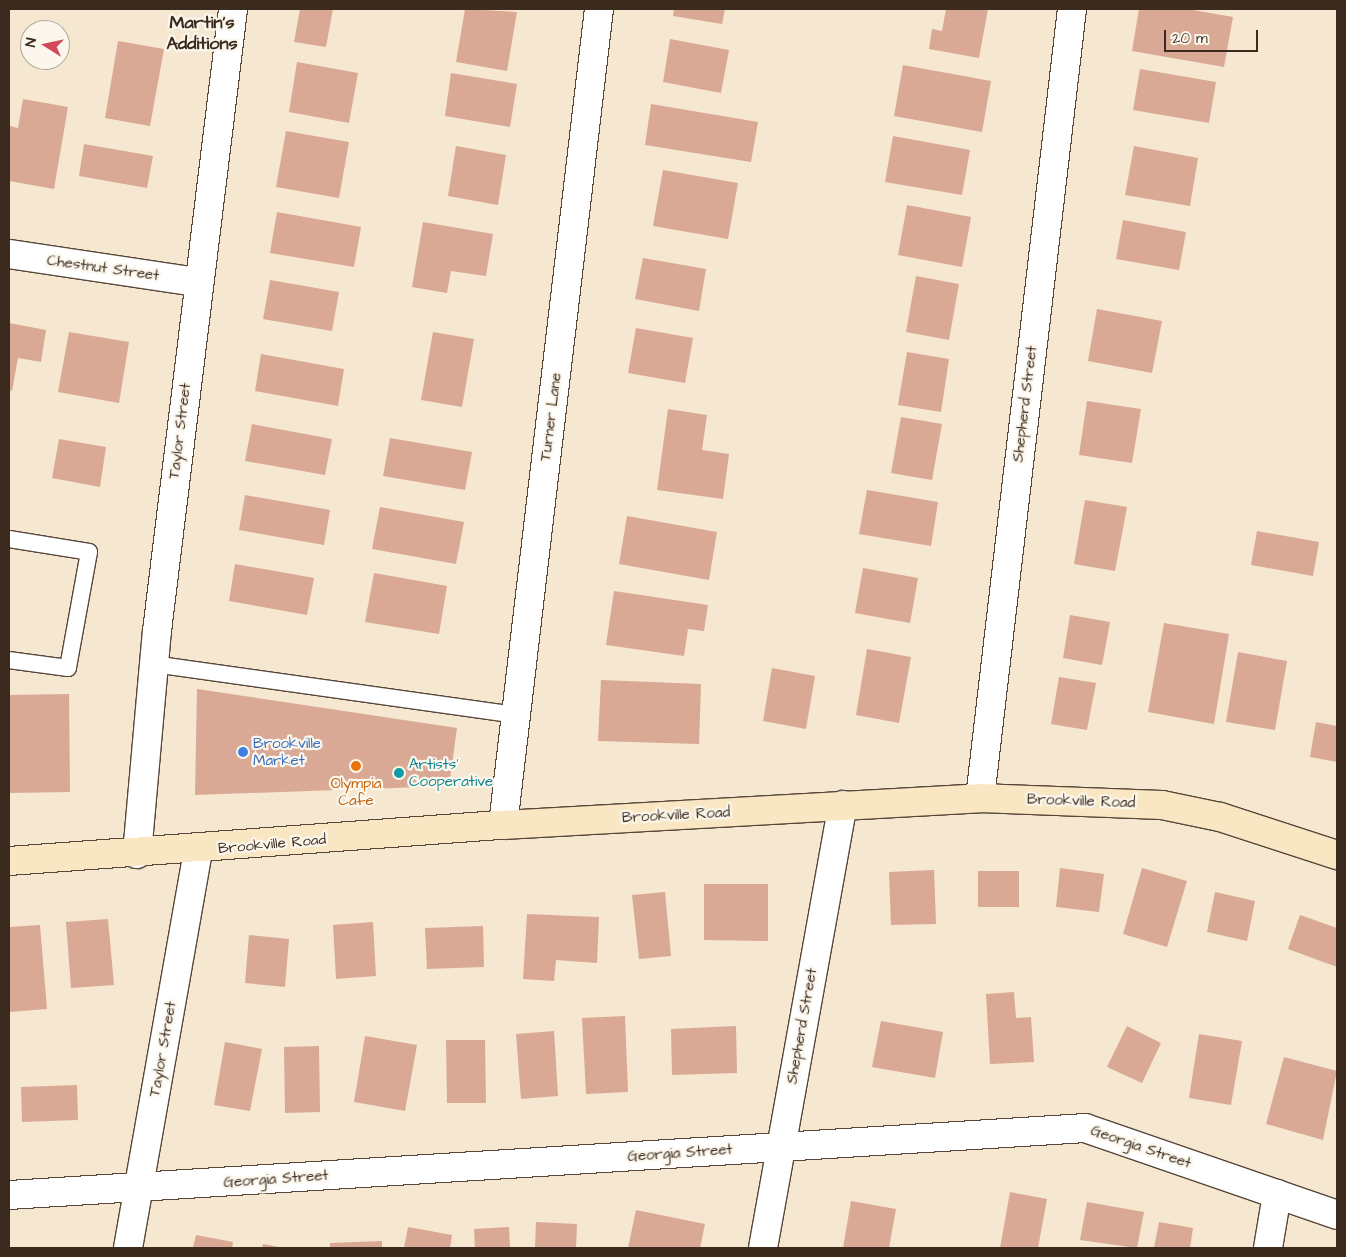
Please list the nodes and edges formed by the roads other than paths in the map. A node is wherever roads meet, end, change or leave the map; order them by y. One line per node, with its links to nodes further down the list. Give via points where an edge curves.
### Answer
1 (232, 9): 5 (street, Taylor Street)
2 (599, 9): 9 (street, Turner Lane)
3 (1072, 9): 10 (street, Shepherd Street)
4 (9, 254): 5 (street, Chestnut Street)
5 (197, 282): 8 (street, Taylor Street)
6 (9, 538): 7 (lane, via 89,552 68,668)
7 (9, 660)
8 (153, 664): 9 (lane); 14 (street, Taylor Street)
9 (516, 715): 12 (street, Turner Lane)
10 (980, 798): 11 (main road, Brookville Road); 15 (main road, Brookville Road, via 1162,805 1220,817)
11 (843, 805): 12 (main road, Brookville Road); 17 (street, Shepherd Street)
12 (503, 826): 13 (main road, Brookville Road)
13 (198, 850): 14 (main road, Brookville Road); 18 (street, Taylor Street)
14 (137, 854): 16 (main road, Brookville Road)
15 (1337, 855)
16 (9, 861)
17 (781, 1147): 18 (street, Georgia Street); 19 (street, Georgia Street, via 1085,1128); 23 (street, Shepherd Street)
18 (139, 1188): 20 (street, Georgia Street); 22 (street, Taylor Street)
19 (1277, 1194): 21 (street, Georgia Street); 24 (street)
20 (9, 1195)
21 (1337, 1214)
22 (128, 1248)
23 (763, 1248)
24 (1268, 1248)

